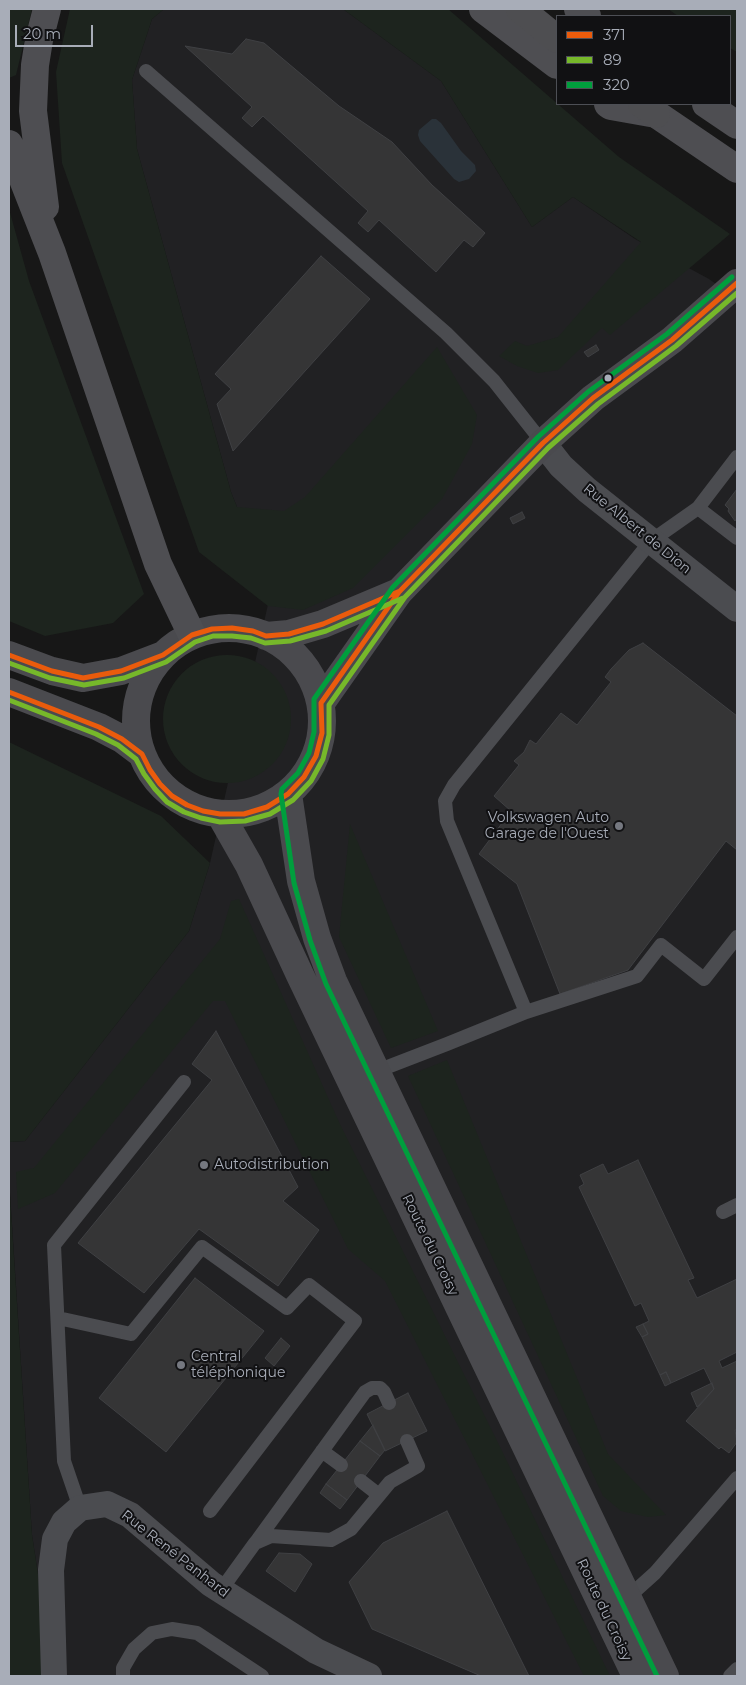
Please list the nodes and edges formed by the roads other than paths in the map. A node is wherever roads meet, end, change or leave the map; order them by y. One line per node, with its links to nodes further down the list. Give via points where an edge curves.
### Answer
1 (47, 9): 13 (highway, via 35,65 33,111)
2 (483, 9): 5 (highway)
3 (520, 9): 4 (highway)
4 (556, 38)
5 (556, 64)
6 (146, 71): 15 (lane, via 446,333 494,381)
7 (610, 105): 9 (highway)
8 (707, 105): 10 (highway)
9 (649, 109): 12 (highway)
10 (737, 125)
11 (9, 144): 13 (highway)
12 (737, 169)
13 (52, 253): 22 (highway, via 158,564)
14 (737, 284): 15 (main road, via 672,340 593,398)
15 (543, 443): 19 (street, Rue Albert de Dion, via 581,484); 20 (main road)
16 (737, 457): 17 (lane)
17 (698, 508): 18 (lane); 19 (lane)
18 (737, 538)
19 (651, 541): 21 (street, Rue Albert de Dion); 32 (lane, via 454,785 445,801 447,821)
20 (399, 592): 23 (main road, via 323,624 289,634); 27 (main road)
21 (737, 610)
22 (192, 636): 23 (main road, via 212,629 232,628 253,630); 25 (main road)
23 (266, 636): 27 (main road, via 290,650 308,672)
24 (9, 655): 25 (main road, via 52,671 83,678 122,671)
25 (163, 655): 28 (main road, via 144,684 138,702 137,737)
26 (9, 692): 28 (main road, via 99,727)
27 (321, 703): 29 (main road, via 322,733 316,756 304,777)
28 (142, 754): 30 (main road, via 150,770 172,796 187,805)
29 (288, 794): 30 (main road, via 267,807 244,814); 34 (main road, Route du Croisy, via 301,881 317,938)
30 (220, 814): 33 (main road, Route du Croisy, via 249,865)
31 (737, 937): 32 (lane, via 704,979 661,945 637,976)
32 (526, 1012): 34 (lane)
33 (346, 1071): 34 (lane); 50 (main road, Route du Croisy)
34 (377, 1072): 50 (main road, Route du Croisy)
35 (184, 1082): 38 (lane, via 54,1245)
36 (737, 1205): 37 (lane)
37 (723, 1212)
38 (58, 1318): 46 (lane, via 64,1461); 47 (lane, via 131,1334 202,1247 287,1308 309,1285 355,1320)
39 (389, 1403): 41 (lane, via 380,1388 366,1392)
40 (407, 1441): 45 (lane, via 418,1466 390,1482)
41 (322, 1451): 42 (lane); 48 (lane)
42 (341, 1465)
43 (737, 1478): 50 (lane, via 655,1573)
44 (361, 1481): 45 (lane)
45 (379, 1495): 48 (lane, via 351,1529 331,1540 271,1536)
46 (80, 1508): 49 (street, Rue René Panhard, via 107,1504 130,1515); 52 (street, via 64,1522 55,1539 51,1570)
47 (210, 1511)
48 (255, 1543): 49 (lane)
49 (221, 1590): 55 (street, Rue René Panhard, via 316,1651)
50 (616, 1604): 56 (main road, Route du Croisy); 57 (main road, Route du Croisy)
51 (737, 1669): 58 (lane)
52 (54, 1676)
53 (122, 1676): 54 (lane, via 134,1649 152,1634 172,1629 197,1633)
54 (262, 1676)
55 (369, 1676)
56 (636, 1676)
57 (665, 1676)
58 (730, 1676)

